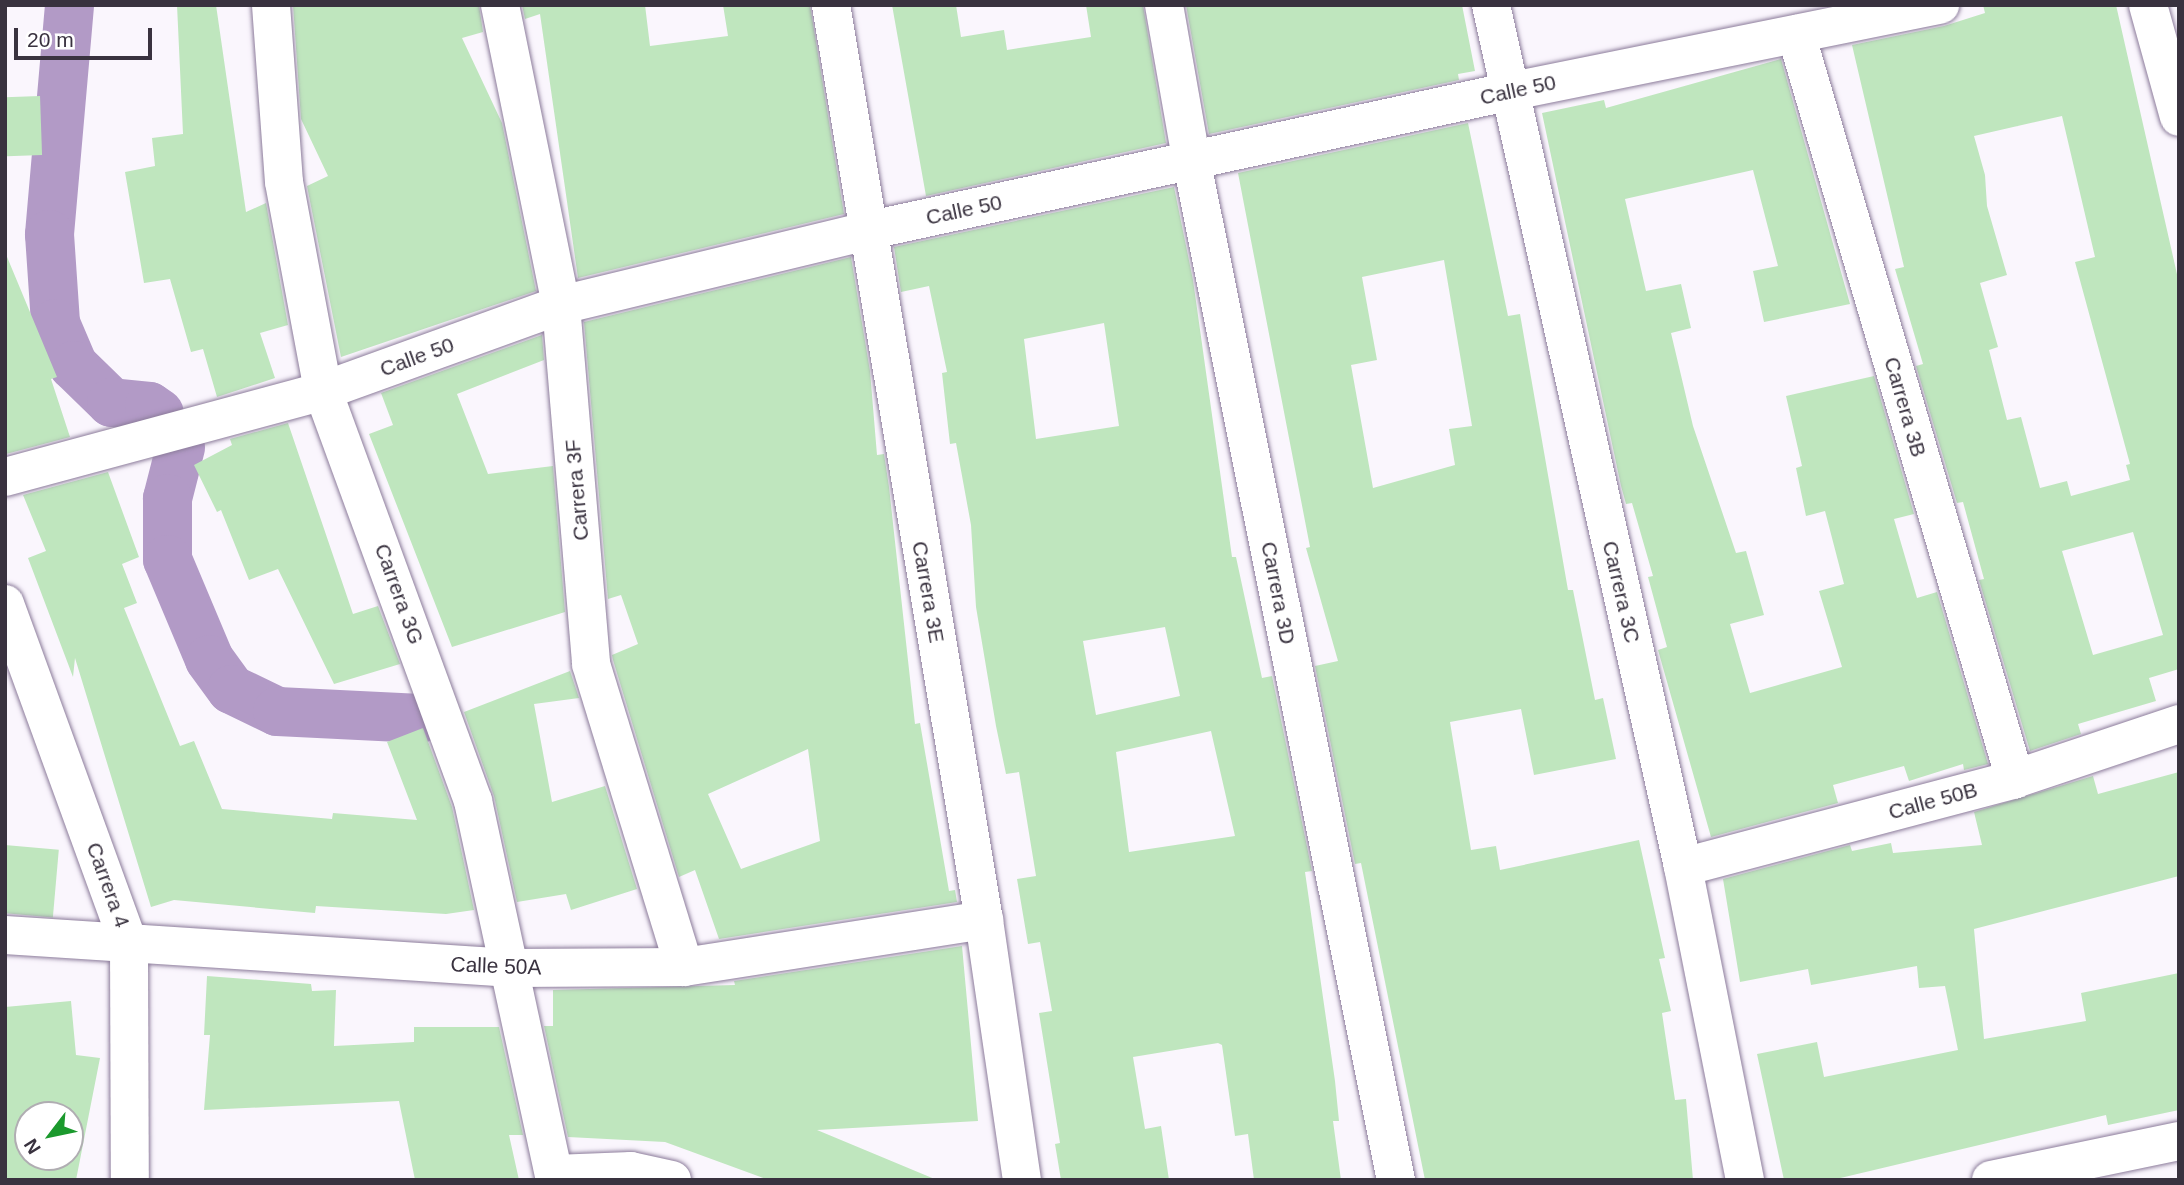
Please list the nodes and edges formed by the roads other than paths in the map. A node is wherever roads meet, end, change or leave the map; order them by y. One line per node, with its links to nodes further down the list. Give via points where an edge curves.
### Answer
1 (271, 5): 14 (street, Carrera 3G, via 284,182)
2 (500, 5): 13 (street, Carrera 3F)
3 (831, 5): 12 (street, Carrera 3E)
4 (1164, 5): 11 (street, Carrera 3D)
5 (1490, 5): 9 (street, Carrera 3C)
6 (1940, 5): 8 (street, Calle 50)
7 (2148, 5): 10 (street)
8 (1796, 34): 9 (street, Calle 50); 18 (street, Carrera 3B)
9 (1507, 92): 11 (street, Calle 50); 19 (street, Carrera 3C)
10 (2179, 117)
11 (1192, 163): 12 (street, Calle 50); 30 (street, Carrera 3D)
12 (866, 231): 13 (street, Calle 50); 20 (street, Carrera 3E)
13 (561, 304): 14 (street, Calle 50); 23 (street, Carrera 3F, via 591,664)
14 (323, 391): 15 (street, Calle 50); 24 (street, Carrera 3G, via 473,801)
15 (5, 477)
16 (5, 604): 22 (street, Carrera 4)
17 (2179, 724): 18 (street, Calle 50B)
18 (2015, 779): 19 (street, Calle 50B)
19 (1684, 867): 31 (street, Carrera 3C)
20 (984, 920): 23 (street, Calle 50A); 29 (street, Carrera 3E)
21 (5, 935): 22 (street, Calle 50A)
22 (129, 944): 24 (street, Calle 50A); 27 (street, Carrera 4)
23 (684, 967): 24 (street, Calle 50A)
24 (512, 968): 26 (street, Carrera 3G)
25 (2179, 1140): 32 (street)
26 (555, 1177): 28 (street, via 631,1171)
27 (130, 1180)
28 (672, 1180)
29 (1022, 1180)
30 (1396, 1180)
31 (1745, 1180)
32 (1991, 1180)

